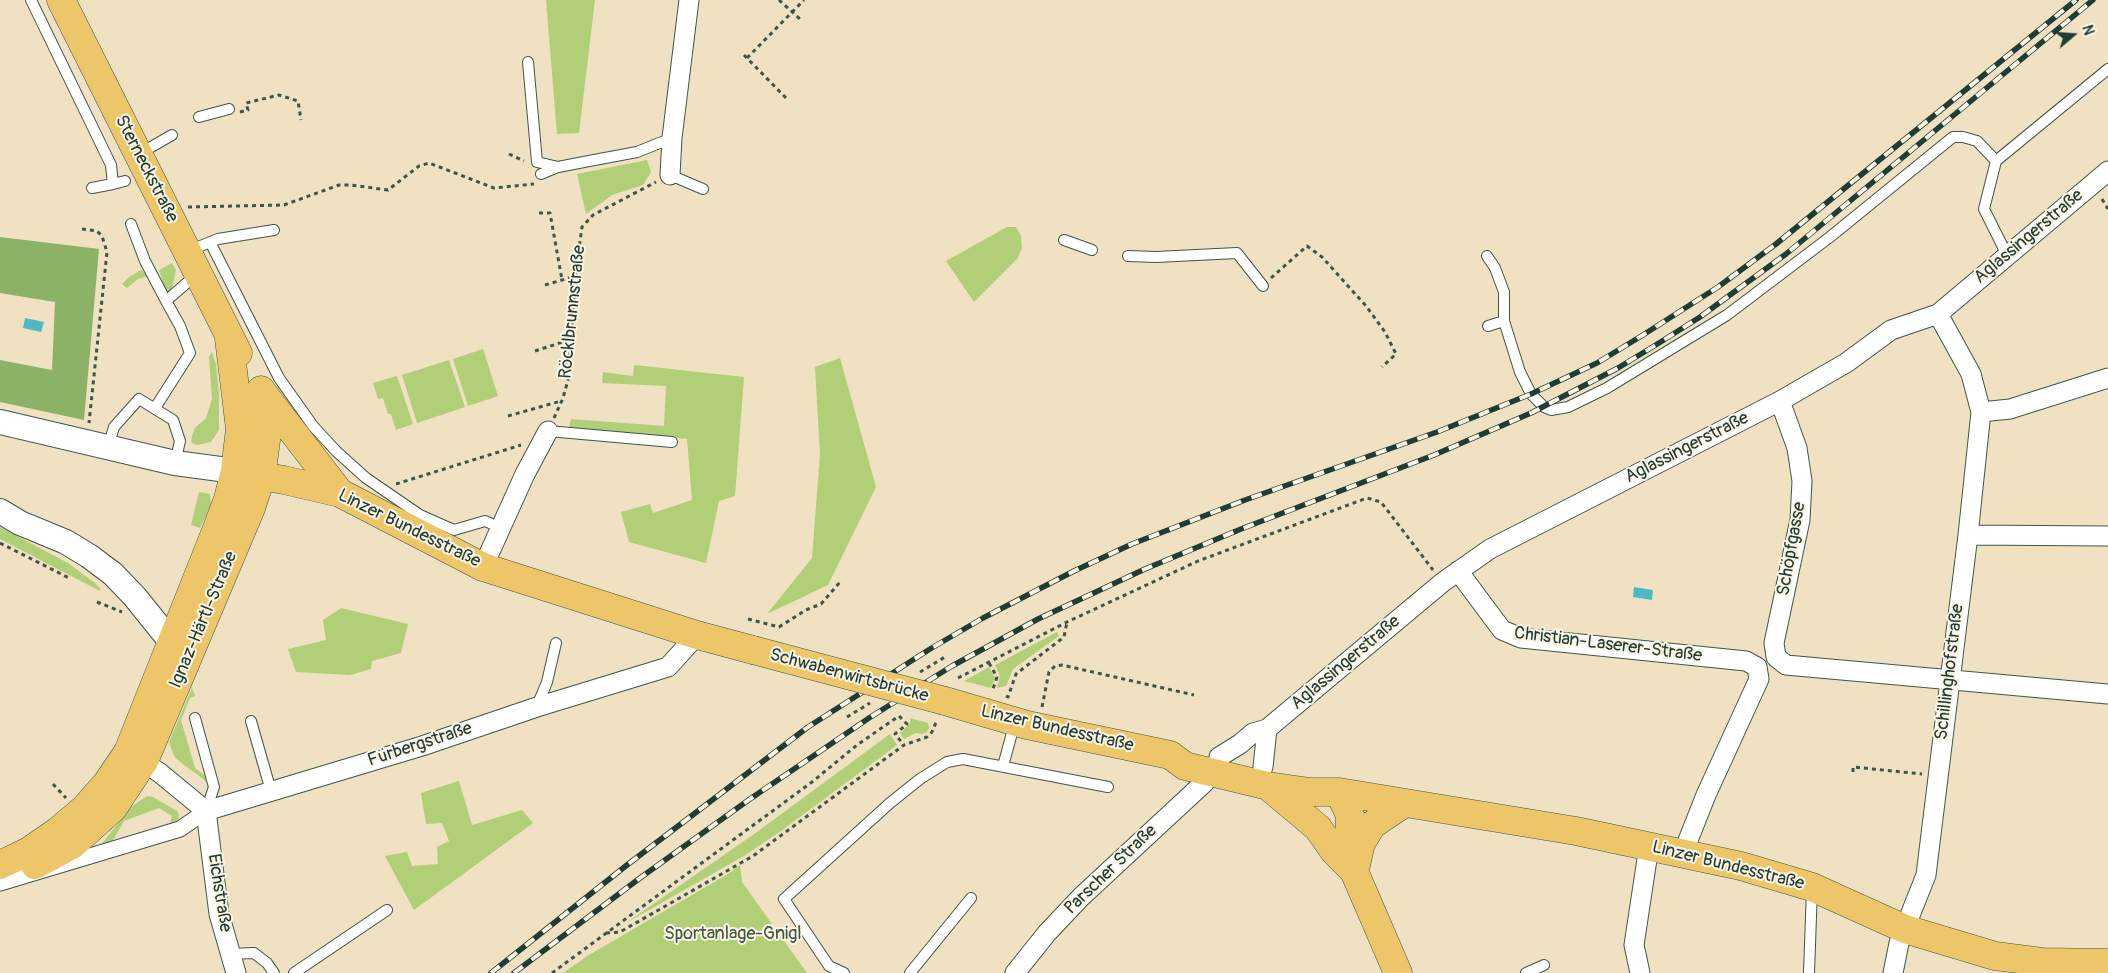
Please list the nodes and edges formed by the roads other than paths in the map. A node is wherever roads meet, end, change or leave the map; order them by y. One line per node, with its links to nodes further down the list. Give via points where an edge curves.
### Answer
1 (31, 0): 17 (lane, via 111,165)
2 (61, 0): 10 (main road, Sterneckstraße)
3 (689, 0): 9 (street)
4 (528, 62): 12 (lane, via 537,162)
5 (2108, 69): 11 (lane)
6 (229, 109): 7 (lane)
7 (199, 117)
8 (172, 134): 10 (lane)
9 (672, 138): 12 (lane, via 637,152); 15 (street)
10 (138, 154): 25 (main road, Sterneckstraße, via 170,216)
11 (1996, 161): 24 (lane, via 1984,210); 31 (lane, via 1977,142 1953,136 1830,237 1727,315 1607,388 1568,407 1551,410 1531,394 1516,361)
12 (558, 166): 14 (lane)
13 (2108, 171): 24 (street, Aglassingerstraße)
14 (540, 174)
15 (670, 175): 19 (lane)
16 (125, 181): 17 (lane)
17 (113, 184): 18 (lane)
18 (92, 188)
19 (703, 189)
20 (131, 224): 29 (lane, via 145,261)
21 (274, 230): 25 (lane, via 236,236)
22 (1064, 240): 23 (lane)
23 (1092, 250)
24 (2007, 255): 30 (street, Aglassingerstraße)
25 (198, 256): 29 (lane); 33 (main road, Sterneckstraße); 47 (lane, via 257,338 297,405 336,451 382,490 420,515 454,530 485,521)
26 (1128, 256): 28 (lane, via 1237,253)
27 (1487, 256): 31 (lane, via 1504,292)
28 (1263, 286)
29 (166, 301): 37 (lane, via 190,353)
30 (1938, 314): 36 (street, Aglassingerstraße, via 1891,330 1846,363); 38 (street, Schillinghofstraße, via 1971,374)
31 (1504, 321): 32 (lane)
32 (1488, 326)
33 (229, 338): 35 (main road, Sterneckstraße); 44 (main road, Sterneckstraße)
34 (2108, 378): 38 (street, via 2010,409)
35 (261, 390): 44 (main road, Sterneckstraße, via 267,433); 45 (main road, Sterneckstraße)
36 (1780, 401): 51 (street, Aglassingerstraße, via 1490,549); 56 (street, Schöpfgasse, via 1797,448 1802,481 1800,520 1774,643 1776,657 1786,664)
37 (155, 408): 42 (lane, via 139,399); 43 (lane, via 173,420 180,441)
38 (1980, 412): 48 (street, Schillinghofstraße)
39 (0, 422): 42 (street, Linzer Bundesstraße)
40 (546, 435): 41 (lane); 47 (street)
41 (672, 442)
42 (97, 445): 43 (street, Linzer Bundesstraße)
43 (175, 463): 44 (street, Linzer Bundesstraße)
44 (248, 474): 45 (main road, Linzer Bundesstraße); 53 (main road, Ignaz-Härtl-Straße, via 228,499); 64 (main road, Ignaz-Härtl-Straße, via 252,508)
45 (340, 493): 50 (main road, Linzer Bundesstraße)
46 (0, 511): 53 (street, Ignaz-Härtl-Straße, via 66,542 113,574)
47 (501, 528): 50 (street)
48 (1968, 535): 49 (street); 56 (street, Schillinghofstraße)
49 (2108, 536)
50 (483, 567): 52 (main road, Linzer Bundesstraße)
51 (1458, 571): 63 (street, Aglassingerstraße); 75 (street, Christian-Laserer-Straße, via 1502,630 1521,638 1746,661 1757,667 1759,679)
52 (698, 635): 55 (main road, Linzer Bundesstraße); 59 (street, Fürbergstraße, via 668,667)
53 (172, 643): 64 (main road, Ignaz-Härtl-Straße)
54 (556, 643): 59 (lane, via 547,682)
55 (753, 650): 58 (main road, Schwabenwirtsbrücke, bridge)
56 (1949, 678): 57 (street); 82 (street, Schillinghofstraße, via 1926,875)
57 (2108, 694)
58 (945, 701): 60 (main road, Linzer Bundesstraße)
59 (537, 706): 69 (street, Fürbergstraße, via 422,746)
60 (1012, 709): 65 (main road, Linzer Bundesstraße, via 1170,755 1185,766); 66 (lane)
61 (195, 718): 72 (lane, via 214,786)
62 (252, 721): 69 (lane)
63 (1267, 729): 65 (street, Aglassingerstraße, via 1252,733); 67 (street)
64 (136, 756): 72 (street); 76 (main road, via 85,808 29,851); 78 (main road, via 113,808 72,845)
65 (1212, 764): 67 (main road, Linzer Bundesstraße); 87 (street, Parscher Straße, via 1205,782 1081,896)
66 (1003, 766): 68 (lane); 91 (lane, via 963,758 937,768 900,794 784,899 829,966)
67 (1265, 776): 70 (main road, Linzer Bundesstraße, via 1313,777); 73 (main road)
68 (1108, 787)
69 (271, 791): 72 (street, Fürbergstraße)
70 (1339, 792): 71 (main road, Linzer Bundesstraße); 73 (main road, via 1325,807); 77 (main road, via 1350,815 1349,846)
71 (1403, 804): 74 (main road, Linzer Bundesstraße); 77 (main road, via 1372,825 1361,843)
72 (206, 811): 78 (street, via 180,829); 83 (street, Eichstraße, via 219,914)
73 (1318, 828): 77 (main road)
74 (1649, 846): 75 (main road, Linzer Bundesstraße); 95 (street, via 1634,945)
75 (1683, 853): 79 (main road, Linzer Bundesstraße)
76 (0, 865)
77 (1354, 871): 93 (main road)
78 (0, 883)
79 (1812, 887): 82 (main road, Linzer Bundesstraße); 96 (lane)
80 (971, 898): 92 (lane)
81 (387, 910): 90 (lane)
82 (1905, 929): 86 (main road, Linzer Bundesstraße); 97 (street, Schillinghofstraße)
83 (230, 954): 88 (street, Eichstraße); 89 (lane, via 254,953)
84 (2108, 963): 86 (main road, Linzer Bundesstraße)
85 (1544, 964): 94 (lane)
86 (1995, 964)
87 (1017, 972)
88 (236, 973)
89 (274, 973)
90 (294, 973)
91 (844, 973)
92 (910, 973)
93 (1398, 973)
94 (1526, 973)
95 (1640, 973)
96 (1809, 973)
97 (1893, 973)

